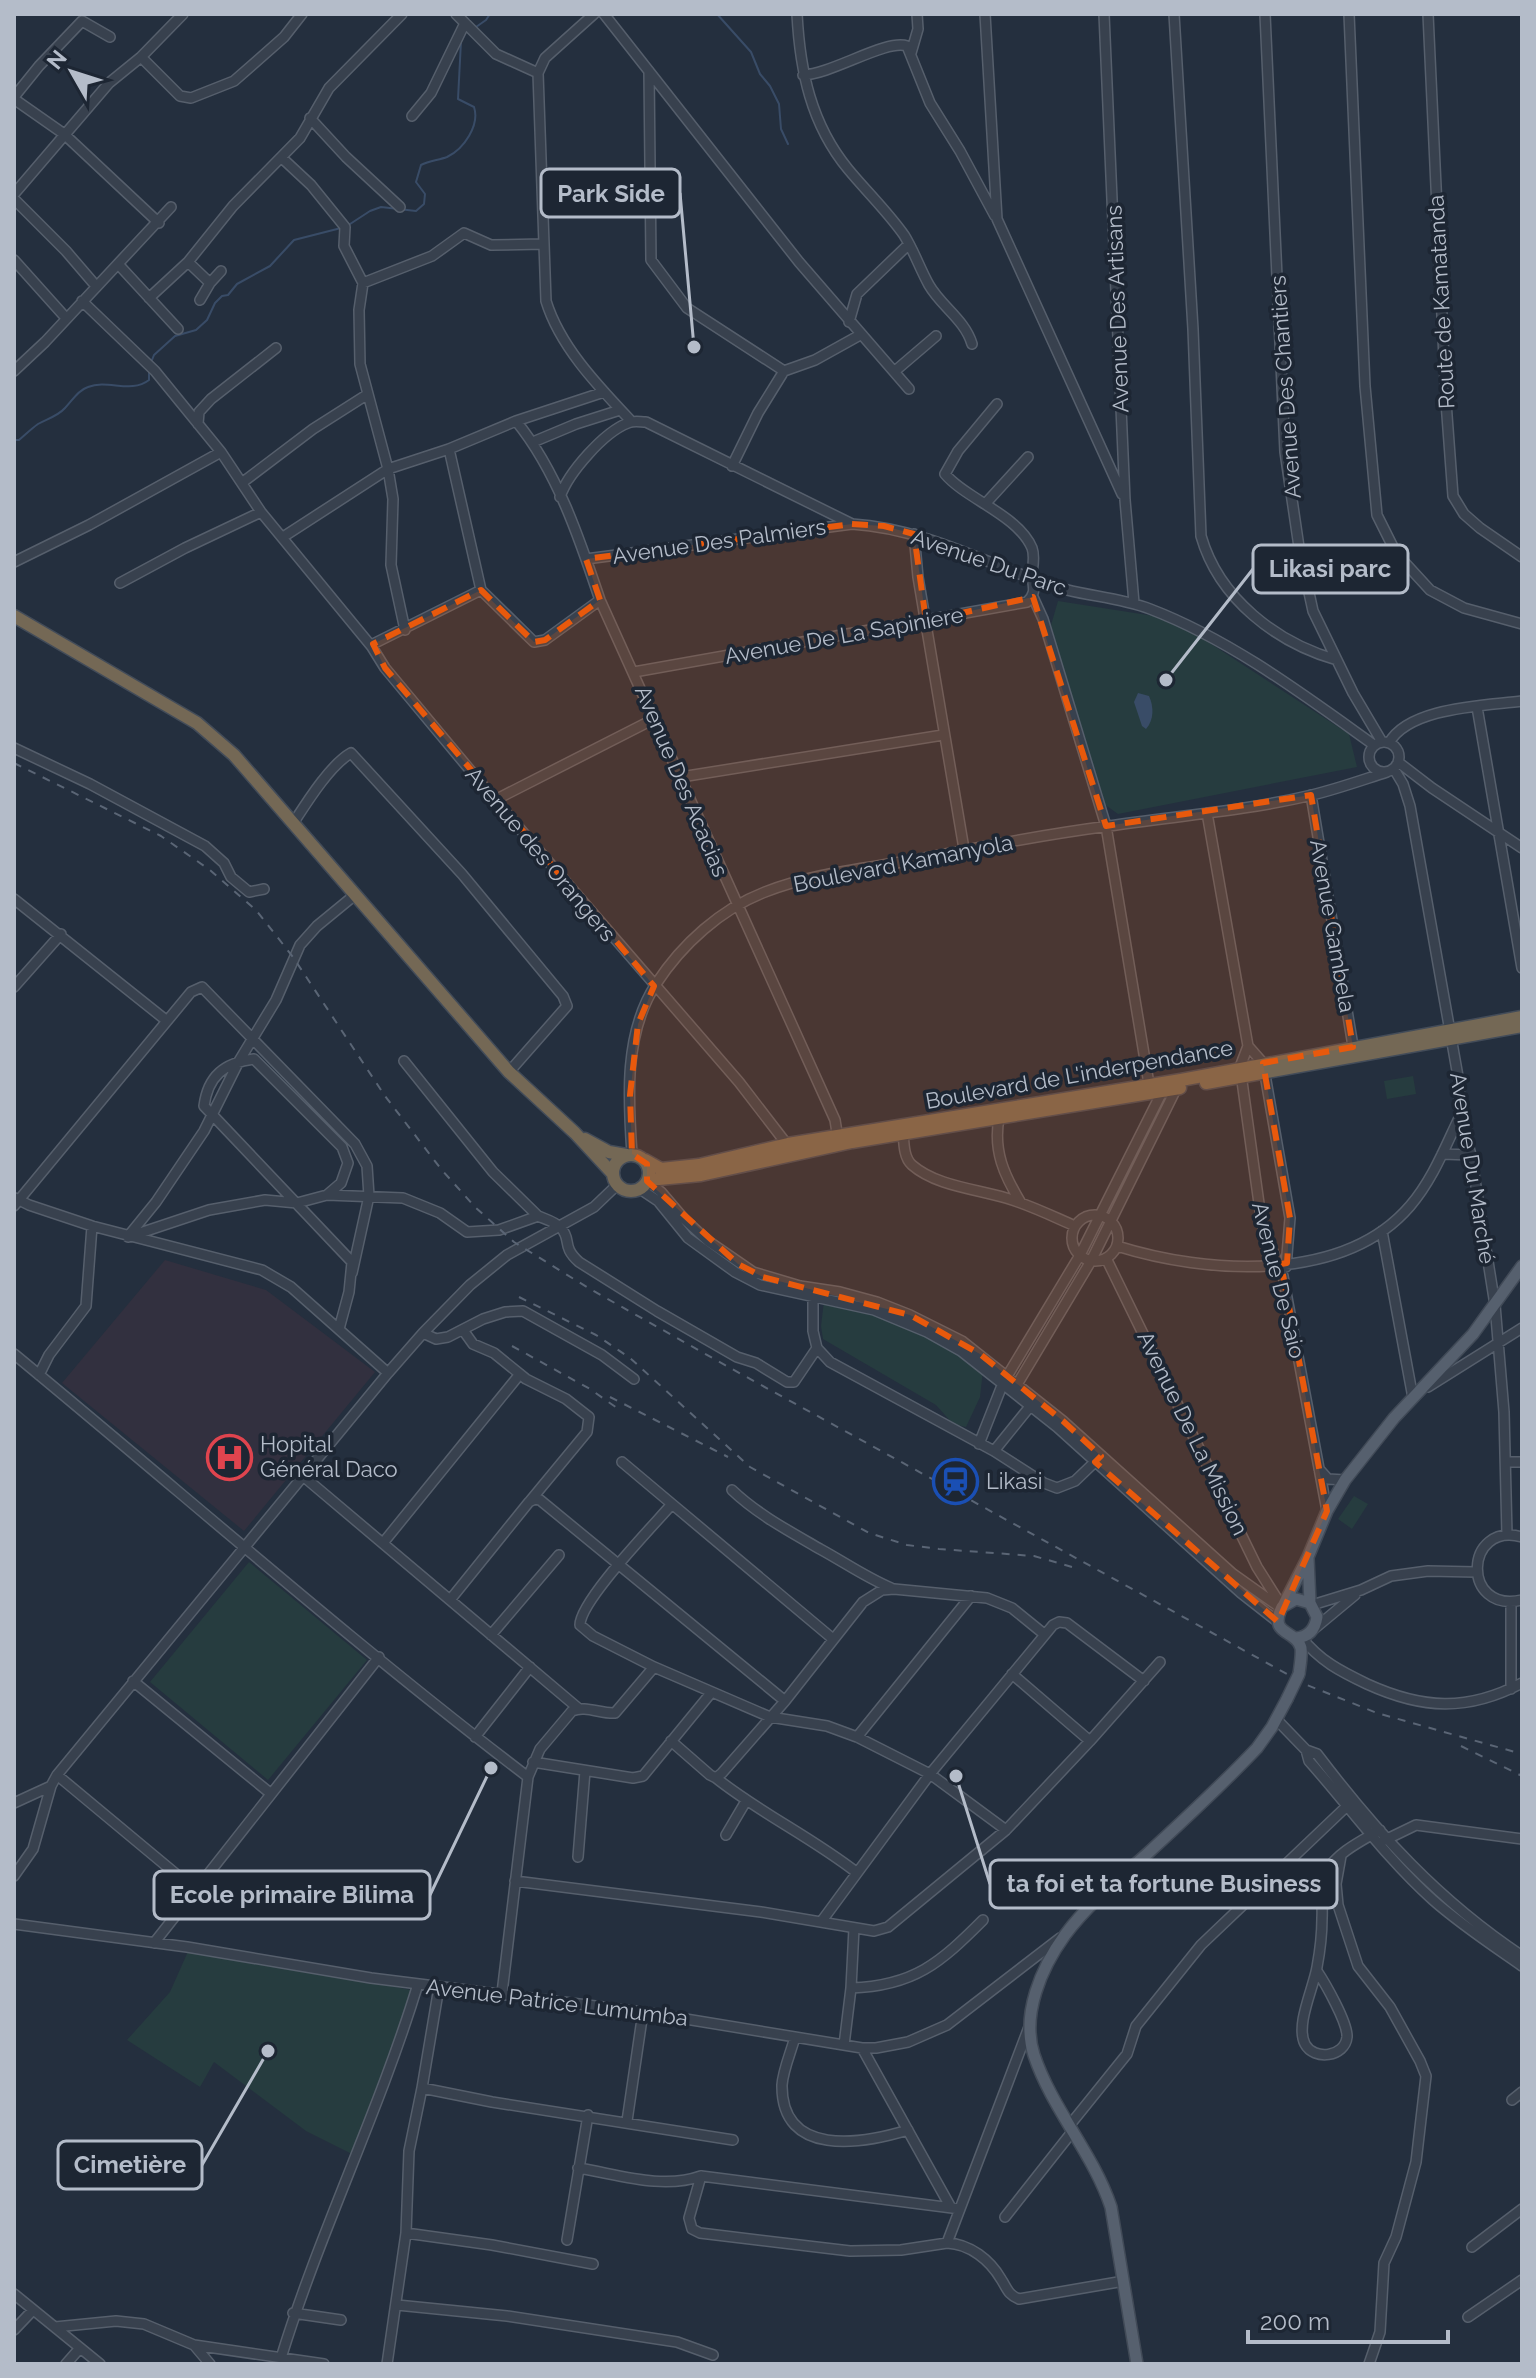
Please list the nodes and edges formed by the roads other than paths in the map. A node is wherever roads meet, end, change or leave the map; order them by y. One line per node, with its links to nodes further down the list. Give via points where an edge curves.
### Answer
1 (71, 14): 16 (street)
2 (183, 14): 20 (street)
3 (302, 14): 20 (street, via 234,81 191,98 180,96)
4 (402, 14): 26 (street, via 329,88)
5 (456, 14): 17 (street)
6 (594, 14): 22 (street, via 545,58)
7 (604, 14): 21 (street)
8 (797, 14): 23 (street)
9 (917, 14): 19 (street)
10 (985, 14): 32 (street)
11 (1104, 14): 72 (street, Avenue Des Artisans)
12 (1174, 14): 92 (street, via 1201,536 1216,572 1243,606 1290,642)
13 (1265, 14): 92 (street, Avenue Des Chantiers, via 1285,452 1313,611)
14 (1349, 14): 89 (street, via 1365,386 1377,515 1396,553 1430,590 1464,608)
15 (1428, 14): 78 (street, Route de Kamatanda, via 1453,496 1464,514)
16 (82, 21): 18 (street); 24 (street)
17 (466, 24): 22 (street, via 496,54); 25 (street, via 431,93)
18 (110, 37)
19 (911, 53): 23 (street, via 902,43); 32 (street, via 930,103)
20 (141, 57): 27 (street, via 109,83)
21 (649, 70): 47 (street); 54 (street, via 651,260 687,308)
22 (538, 73): 34 (street)
23 (803, 75): 35 (street, via 838,154)
24 (14, 98): 27 (street)
25 (412, 116)
26 (310, 118): 28 (street); 31 (street)
27 (64, 134): 29 (street); 33 (street)
28 (282, 158): 37 (street, via 233,206); 41 (street, via 345,227 344,246)
29 (14, 197): 42 (street)
30 (171, 207): 33 (street)
31 (400, 207)
32 (997, 219): 72 (street)
33 (159, 223): 38 (street)
34 (543, 244): 41 (street, via 491,245 464,233 432,256); 57 (street, via 546,301 553,323)
35 (909, 244): 47 (street, via 857,294); 51 (street, via 928,284)
36 (14, 260): 46 (street)
37 (188, 262): 40 (street); 43 (street)
38 (118, 264): 42 (street); 43 (street)
39 (221, 271): 40 (street)
40 (210, 283): 44 (street)
41 (363, 283): 58 (street, via 360,364)
42 (96, 286): 45 (street)
43 (149, 298): 48 (street)
44 (200, 300)
45 (82, 301): 46 (street); 63 (street, Avenue des Orangers, via 155,371)
46 (66, 318): 53 (street)
47 (849, 322): 49 (street)
48 (178, 329)
49 (860, 335): 54 (street); 55 (street)
50 (936, 336): 55 (street)
51 (972, 344)
52 (276, 348): 63 (street, via 211,399 199,412)
53 (14, 371)
54 (784, 371): 68 (street)
55 (895, 371): 56 (street)
56 (909, 389)
57 (604, 392): 60 (street); 61 (street)
58 (368, 394): 69 (street); 70 (street)
59 (997, 404): 73 (street, via 946,470 948,478)
60 (620, 410): 62 (street); 64 (street)
61 (516, 421): 64 (street, Avenue Des Acacias); 65 (street)
62 (631, 421): 68 (street, via 646,422); 71 (street, via 578,464)
63 (198, 424): 66 (street, Avenue des Orangers)
64 (533, 442): 71 (street, Avenue Des Acacias)
65 (449, 449): 69 (street); 83 (street)
66 (221, 452): 70 (street, Avenue des Orangers); 80 (street)
67 (1028, 457): 73 (street)
68 (732, 466): 75 (street)
69 (388, 469): 77 (street); 90 (street, via 393,499 391,565)
70 (243, 482): 74 (street, Avenue des Orangers)
71 (560, 497): 79 (street, Avenue Des Acacias)
72 (1125, 500): 86 (street, Avenue Des Artisans)
73 (986, 503): 81 (street, via 1031,545)
74 (261, 512): 77 (street, Avenue des Orangers); 82 (street)
75 (852, 524): 76 (street, Avenue Du Parc); 79 (street, Avenue Des Palmiers)
76 (914, 534): 81 (street, Avenue Du Parc); 88 (street)
77 (283, 537): 91 (street, Avenue des Orangers)
78 (1522, 557)
79 (586, 559): 85 (street, Avenue Des Acacias)
80 (14, 562)
81 (1032, 579): 84 (street); 86 (street, Avenue Du Parc)
82 (120, 583)
83 (481, 590): 85 (street, via 534,642 545,640); 90 (street)
84 (1033, 597): 88 (street, Avenue De La Sapiniere, via 1020,605); 106 (street)
85 (600, 600): 93 (street, Avenue Des Acacias)
86 (1134, 603): 98 (street, Avenue Du Parc, via 1219,642)
87 (14, 616): 105 (highway, via 197,723 234,755)
88 (926, 621): 93 (street, Avenue De La Sapiniere); 97 (street)
89 (1522, 624)
90 (405, 630): 91 (street)
91 (372, 647): 103 (street, Avenue des Orangers)
92 (1337, 660): 98 (street, Avenue Des Chantiers)
93 (634, 672): 96 (street, Avenue Des Acacias)
94 (1522, 701): 95 (street)
95 (1477, 707): 98 (street, via 1421,717); 107 (street)
96 (654, 719): 101 (street, Avenue Des Acacias); 103 (street)
97 (943, 735): 101 (street); 109 (street)
98 (1382, 743): 100 (street, via 1398,751); 100 (street, via 1369,753 1369,762 1374,769)
99 (14, 748): 110 (street, via 205,846 249,892)
100 (1393, 768): 102 (street, Boulevard Kamanyola); 107 (street); 121 (street, Avenue Du Marché, via 1410,806)
101 (681, 777): 113 (street, Avenue Des Acacias)
102 (1311, 795): 104 (street, Boulevard Kamanyola); 124 (street, Avenue Gambela)
103 (495, 800): 116 (street, Avenue des Orangers)
104 (1207, 813): 106 (street, Boulevard Kamanyola); 123 (street)
105 (294, 822): 111 (highway); 128 (street, via 351,753 462,874 567,1006)
106 (1106, 826): 109 (street, Boulevard Kamanyola); 130 (street)
107 (1499, 832): 108 (street); 115 (street)
108 (1522, 848)
109 (964, 849): 113 (street, Boulevard Kamanyola, via 786,884)
110 (264, 889)
111 (356, 894): 122 (street, via 300,945); 128 (highway)
112 (14, 899): 114 (street)
113 (736, 906): 116 (street, Boulevard Kamanyola, via 695,937); 137 (street, Avenue Des Acacias, via 835,1120)
114 (61, 934): 117 (street); 119 (street)
115 (1522, 968)
116 (654, 986): 138 (street, Avenue des Orangers); 140 (street, Boulevard Kamanyola, via 633,1049)
117 (14, 987)
118 (1522, 1017): 121 (highway, Boulevard de L'inderpendance)
119 (167, 1021): 122 (street, via 191,992 202,987); 147 (street)
120 (1522, 1026): 121 (highway, Boulevard de L'inderpendance)
121 (1450, 1035): 124 (highway, Boulevard de L'inderpendance); 133 (street, Avenue Du Marché)
122 (254, 1039): 125 (street); 146 (street, via 355,1144 367,1166)
123 (1248, 1046): 127 (street); 129 (street, Avenue De Saio)
124 (1354, 1052): 127 (highway, Boulevard de L'inderpendance)
125 (239, 1061): 132 (street); 132 (street, via 219,1072 206,1088 204,1106); 145 (street, via 254,1059 342,1147 348,1163 341,1183)
126 (404, 1061): 151 (street, via 493,1172)
127 (1263, 1068): 129 (highway, Boulevard de L'inderpendance); 162 (street, via 1290,1218)
128 (509, 1072): 136 (highway)
129 (1241, 1072): 131 (highway, Boulevard de L'inderpendance); 163 (street, Avenue De Saio, via 1262,1225)
130 (1149, 1084): 131 (highway, Boulevard de L'inderpendance); 135 (highway, Boulevard de L'inderpendance)
131 (1172, 1085): 134 (highway, Boulevard de L'inderpendance); 150 (street); 152 (street)
132 (212, 1115): 148 (street); 157 (street)
133 (1460, 1116): 139 (street); 141 (street, Avenue Du Marché)
134 (999, 1118): 135 (highway, Boulevard de L'inderpendance); 149 (street, via 998,1154)
135 (903, 1129): 137 (highway, Boulevard de L'inderpendance); 149 (street, via 910,1164 947,1182)
136 (575, 1133): 140 (highway, via 609,1152); 143 (highway)
137 (838, 1141): 138 (highway, Boulevard de L'inderpendance)
138 (790, 1149): 142 (highway, Boulevard de L'inderpendance, via 668,1169); 144 (highway, Boulevard de L'inderpendance, via 701,1175)
139 (1442, 1154): 141 (street); 156 (street, via 1428,1183)
140 (629, 1155): 142 (highway); 143 (highway, via 616,1162)
141 (1471, 1155): 168 (street, Avenue Du Marché)
142 (645, 1160): 144 (highway, via 650,1172)
143 (615, 1179): 144 (highway, via 628,1191); 154 (street, via 594,1207)
144 (645, 1183): 167 (street, via 696,1244 735,1272 760,1285)
145 (327, 1195): 146 (street); 148 (street)
146 (369, 1196): 151 (street, via 403,1198 440,1213 467,1232 499,1230); 165 (street)
147 (16, 1201): 153 (street)
148 (297, 1203): 157 (street, via 269,1200 209,1210); 165 (street, via 345,1253)
149 (1021, 1203): 155 (street)
150 (1101, 1215): 152 (street); 155 (street, via 1086,1216); 159 (street)
151 (538, 1216): 154 (street)
152 (1112, 1221): 158 (street); 161 (street)
153 (92, 1226): 157 (street); 178 (street, via 86,1306)
154 (560, 1226): 172 (street, via 507,1255); 174 (street, via 569,1253 579,1262 787,1382 794,1382)
155 (1075, 1226): 159 (street, via 1073,1244)
156 (1382, 1231): 162 (street, via 1348,1248); 182 (street)
157 (128, 1237): 170 (street, via 262,1270 291,1287)
158 (1117, 1246): 160 (street); 163 (street, via 1218,1267)
159 (1080, 1255): 161 (street); 180 (street)
160 (1106, 1258): 161 (street); 212 (street, Avenue De La Mission, via 1257,1567)
161 (1091, 1261): 181 (street)
162 (1287, 1263): 163 (street); 166 (street)
163 (1276, 1265): 166 (street, Avenue De Saio)
164 (1522, 1266): 168 (main road)
165 (352, 1273): 170 (street)
166 (1283, 1276): 190 (street, Avenue De Saio)
167 (813, 1292): 174 (street); 180 (street, via 899,1315)
168 (1495, 1305): 173 (street, Avenue Du Marché); 182 (main road)
169 (1522, 1328): 173 (street)
170 (339, 1329): 176 (street)
171 (463, 1330): 172 (street, via 436,1339); 177 (street, via 473,1344); 179 (street, via 505,1312 523,1311)
172 (423, 1333): 176 (street)
173 (1498, 1341): 182 (street); 188 (street, Avenue Du Marché)
174 (817, 1348): 184 (street, via 830,1362)
175 (14, 1354): 178 (street)
176 (388, 1373): 191 (street)
177 (520, 1374): 194 (street, via 589,1417 587,1432); 199 (street)
178 (39, 1375): 200 (street)
179 (634, 1379)
180 (1006, 1379): 181 (street); 184 (street)
181 (1016, 1387): 183 (street)
182 (1413, 1398): 192 (main road)
183 (1033, 1402): 185 (street); 186 (street)
184 (979, 1444): 185 (street)
185 (994, 1451): 186 (street, via 1057,1488 1075,1481)
186 (1098, 1459): 212 (street, via 1142,1489 1233,1574); 213 (street)
187 (622, 1462): 195 (street)
188 (1506, 1462): 189 (street); 197 (street, Avenue Du Marché)
189 (1522, 1462)
190 (1317, 1466): 192 (street, via 1328,1479); 196 (street, Avenue De Saio)
191 (303, 1476): 199 (street); 200 (street)
192 (1345, 1480): 196 (main road)
193 (732, 1490): 205 (street, via 793,1535)
194 (529, 1502): 203 (street, via 540,1500); 208 (street)
195 (672, 1504): 203 (street); 217 (street)
196 (1327, 1511): 202 (main road)
197 (1507, 1535): 198 (street); 204 (street, via 1481,1551)
198 (1522, 1537)
199 (383, 1543): 208 (street)
200 (243, 1549): 218 (street); 223 (street)
201 (559, 1555): 215 (street)
202 (1308, 1557): 211 (main road); 212 (main road)
203 (620, 1566): 221 (street, via 585,1608 580,1625); 228 (street)
204 (1476, 1572): 206 (street, via 1391,1576); 210 (street, via 1488,1594)
205 (894, 1589): 207 (street); 217 (street, via 863,1602)
206 (1361, 1590): 211 (street); 216 (street)
207 (971, 1596): 214 (street, via 1012,1608); 233 (street)
208 (450, 1600): 215 (street)
209 (1522, 1600): 210 (street)
210 (1511, 1603): 226 (street)
211 (1311, 1604): 212 (main road, via 1296,1599); 216 (main road, via 1316,1624)
212 (1282, 1607): 213 (main road)
213 (1278, 1622): 216 (main road, via 1282,1631)
214 (1044, 1634): 222 (street); 224 (street, via 1059,1622 1067,1623)
215 (491, 1635): 220 (street)
216 (1302, 1637): 226 (street, via 1323,1661 1378,1689 1421,1703 1470,1702); 231 (main road, bridge, via 1299,1674)
217 (833, 1639): 228 (street)
218 (379, 1657): 232 (street); 244 (street)
219 (1160, 1662): 224 (street)
220 (530, 1667): 229 (street); 232 (street)
221 (654, 1667): 227 (street); 229 (street, via 615,1713)
222 (1012, 1674): 235 (street); 239 (street)
223 (133, 1681): 240 (street); 244 (street)
224 (1144, 1681): 235 (street)
225 (1522, 1683): 226 (street)
226 (1511, 1689)
227 (711, 1693): 230 (street); 234 (street)
228 (785, 1701): 230 (street)
229 (578, 1708): 237 (street)
230 (770, 1717): 233 (street); 242 (street)
231 (1277, 1720): 236 (street); 262 (main road, via 1244,1762)
232 (475, 1737): 241 (street)
233 (857, 1737): 239 (street)
234 (671, 1741): 238 (street, via 643,1776); 242 (street)
235 (1090, 1741): 248 (street)
236 (1306, 1750): 247 (street, via 1309,1761); 250 (street, via 1317,1754)
237 (533, 1762): 238 (street); 241 (street)
238 (585, 1771): 253 (street)
239 (930, 1774): 248 (street); 254 (street)
240 (57, 1775): 243 (street); 257 (street)
241 (528, 1777): 256 (street)
242 (716, 1778): 245 (street)
243 (51, 1786): 246 (street); 255 (street, via 33,1849)
244 (270, 1793): 257 (street)
245 (746, 1801): 249 (street); 254 (street)
246 (14, 1803)
247 (1347, 1806): 250 (street); 282 (street, via 1201,1945 1136,2026 1127,2054)
248 (1006, 1830): 261 (street, via 888,1927)
249 (726, 1835)
250 (1380, 1837): 251 (street, via 1416,1825); 252 (street); 263 (street, via 1437,1897)
251 (1522, 1839)
252 (1341, 1856): 267 (street, via 1328,1867 1322,1882); 315 (street, via 1338,1905 1358,1966 1390,2007 1426,2076 1416,2162 1384,2263 1380,2332)
253 (578, 1857)
254 (856, 1872): 259 (street)
255 (14, 1876)
256 (515, 1881): 259 (street); 271 (street)
257 (194, 1889): 264 (street)
258 (983, 1920): 270 (street, via 940,1960 913,1976)
259 (821, 1922): 261 (street)
260 (14, 1924): 264 (street, Avenue Patrice Lumumba)
261 (854, 1928): 270 (street)
262 (1066, 1933): 273 (main road, via 1033,2000); 276 (street, Avenue Patrice Lumumba, via 947,2025 908,2042)
263 (1483, 1935): 265 (street); 266 (street)
264 (154, 1943): 268 (street, Avenue Patrice Lumumba)
265 (1522, 1956)
266 (1522, 1966)
267 (1317, 1971): 267 (street, via 1302,2028 1304,2042 1310,2051 1333,2054 1347,2038 1345,2027)
268 (418, 1984): 269 (street, Avenue Patrice Lumumba); 300 (street, via 397,2052)
269 (439, 1987): 271 (street, Avenue Patrice Lumumba); 277 (street)
270 (851, 1988): 275 (street)
271 (502, 1993): 272 (street, Avenue Patrice Lumumba)
272 (643, 2012): 274 (street, Avenue Patrice Lumumba); 281 (street)
273 (1029, 2027): 282 (main road, via 1035,2057); 287 (street)
274 (795, 2037): 275 (street, Avenue Patrice Lumumba); 283 (street, via 782,2083 784,2101 798,2127 831,2141 879,2139)
275 (844, 2045): 276 (street, Avenue Patrice Lumumba)
276 (862, 2048): 283 (street)
277 (422, 2088): 280 (street); 290 (street, via 409,2151)
278 (1522, 2092): 279 (street)
279 (1512, 2100)
280 (588, 2115): 281 (street); 285 (street)
281 (627, 2121): 284 (street)
282 (1071, 2129): 289 (street); 295 (main road, via 1105,2190)
283 (908, 2130): 287 (street)
284 (733, 2140)
285 (578, 2168): 286 (street, via 667,2182); 291 (street)
286 (701, 2176): 287 (street); 292 (street, via 689,2218 692,2229 700,2233 850,2251)
287 (955, 2207): 292 (street)
288 (1522, 2209): 293 (street)
289 (1005, 2217)
290 (406, 2233): 294 (street); 298 (street)
291 (567, 2240)
292 (947, 2243): 295 (street, via 970,2248 1019,2299)
293 (1472, 2247)
294 (593, 2264)
295 (1124, 2281): 314 (main road)
296 (1520, 2284): 301 (street)
297 (14, 2294): 299 (street)
298 (397, 2305): 312 (street); 313 (street, via 677,2342 713,2355)
299 (33, 2310): 303 (street); 304 (street)
300 (293, 2313): 302 (street); 307 (street)
301 (1468, 2317)
302 (341, 2320)
303 (55, 2327): 305 (street, via 144,2324); 306 (street)
304 (14, 2330)
305 (194, 2345): 307 (street); 310 (street)
306 (80, 2348): 308 (street); 309 (street)
307 (281, 2358): 311 (street)
308 (66, 2364)
309 (100, 2364)
310 (210, 2364)
311 (324, 2364)
312 (387, 2364)
313 (701, 2364)
314 (1137, 2364)
315 (1369, 2364)

